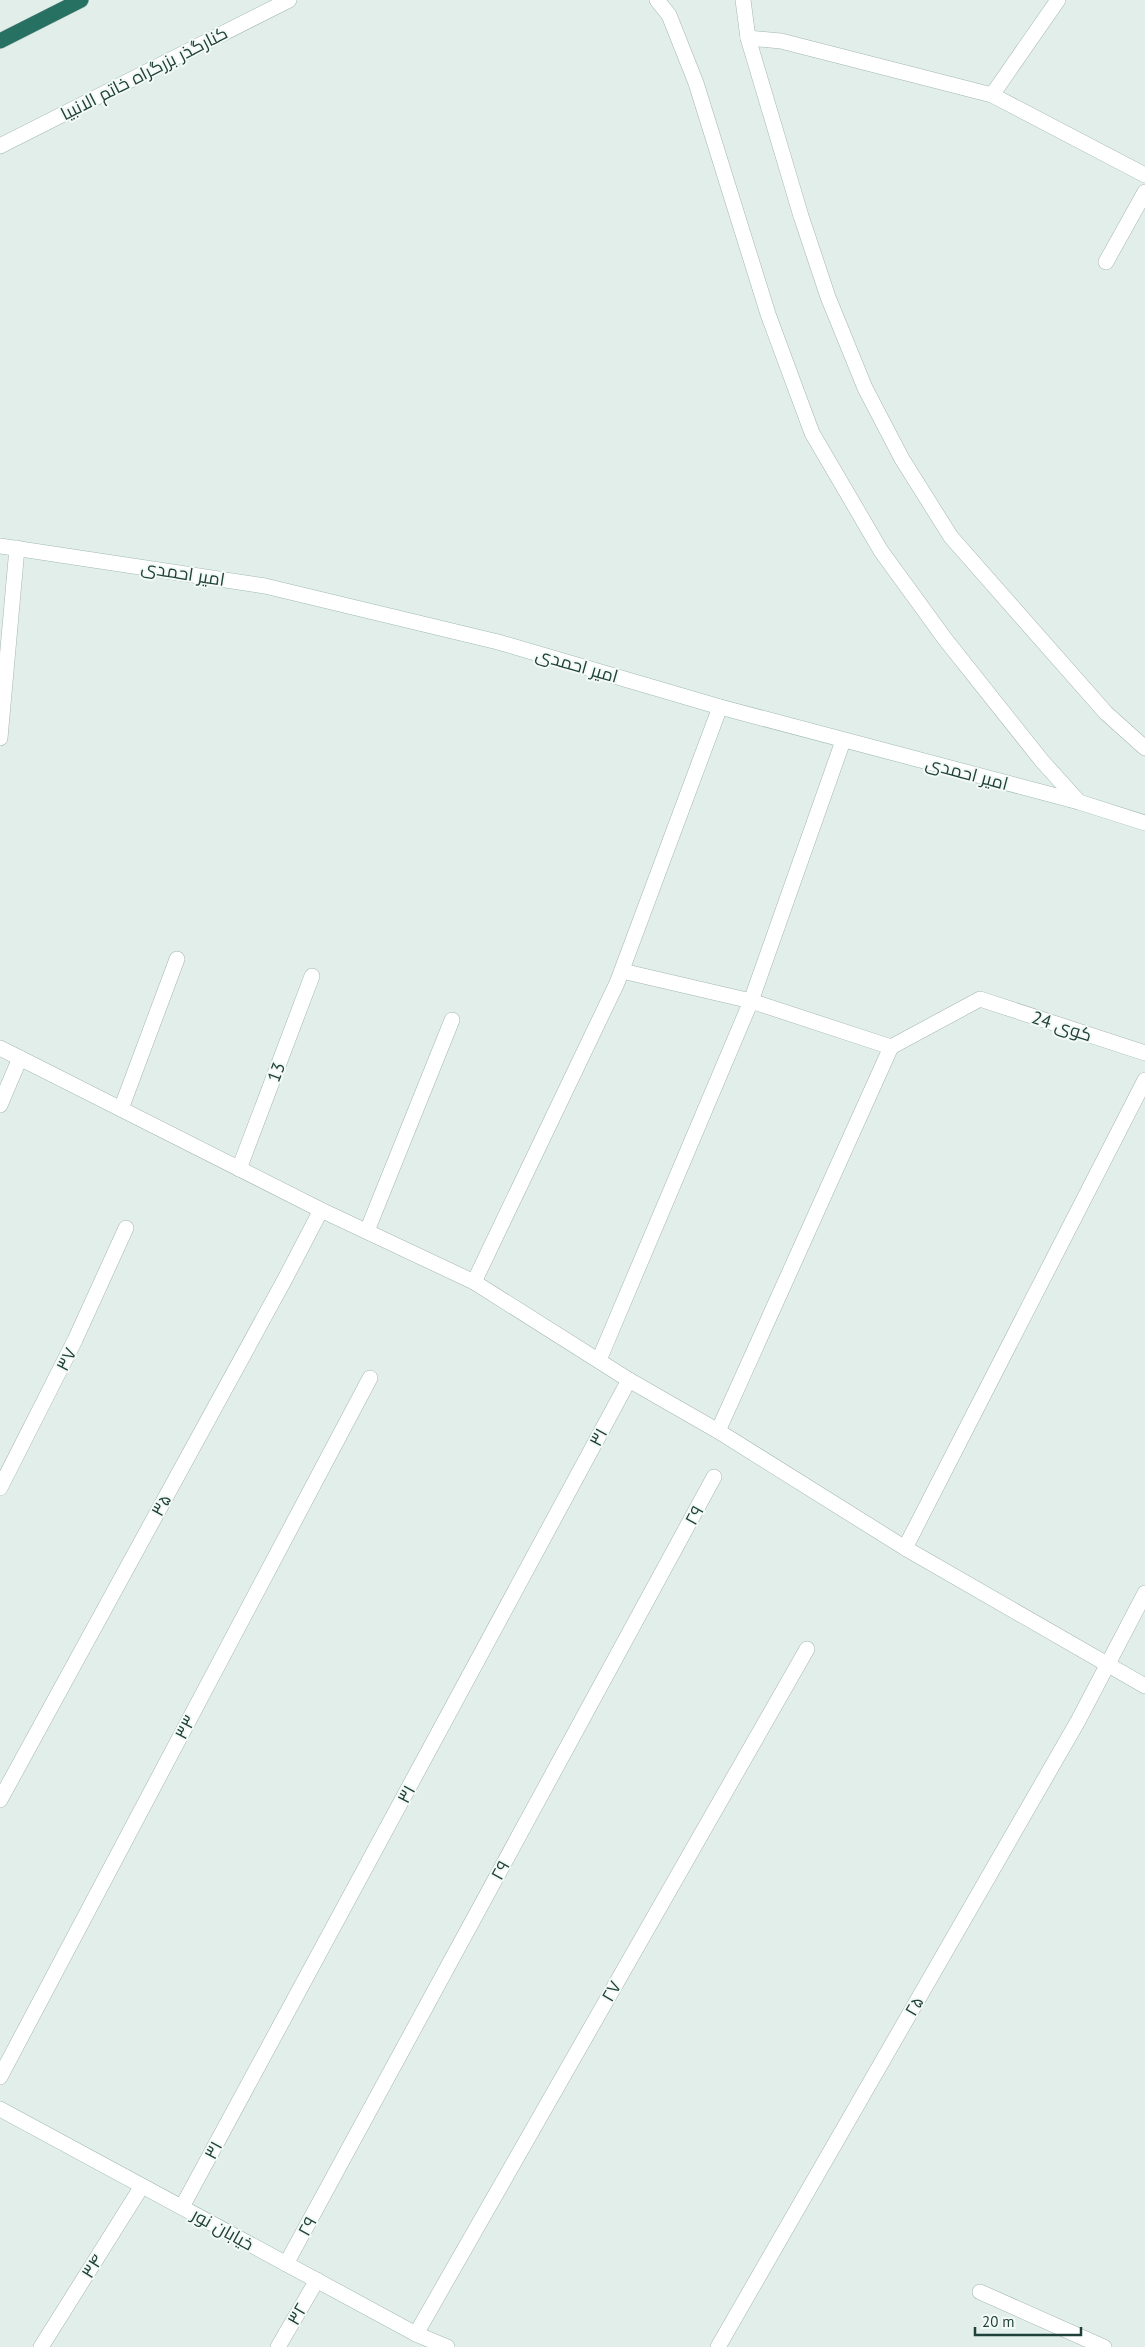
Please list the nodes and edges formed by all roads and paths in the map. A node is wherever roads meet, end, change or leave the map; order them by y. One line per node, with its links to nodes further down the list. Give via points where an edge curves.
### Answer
1 (81, 0): 7 (highway)
2 (289, 0): 9 (street, کنارگذر بزرگراه خاتم الانبیا)
3 (657, 0): 19 (street, via 669,15 696,83 768,314 812,433 880,551 945,639 1042,761)
4 (743, 0): 6 (street)
5 (1058, 0): 8 (street)
6 (748, 38): 8 (street, via 781,42); 18 (street, via 828,297 866,388 902,458 951,537 1106,713)
7 (0, 41)
8 (992, 95): 10 (street)
9 (0, 146)
10 (1145, 175)
11 (1145, 192): 12 (street)
12 (1106, 262)
13 (0, 546): 14 (street, امیر احمدی)
14 (17, 548): 15 (street, امیر احمدی, via 265,586 498,642); 16 (street)
15 (720, 707): 17 (street, امیر احمدی); 22 (street)
16 (0, 738)
17 (843, 741): 19 (street, امیر احمدی); 24 (street)
18 (1145, 748)
19 (1079, 802): 20 (street, امیر احمدی)
20 (1145, 823)
21 (177, 959): 32 (street)
22 (622, 971): 24 (street); 37 (street)
23 (312, 976): 33 (street, 13)
24 (751, 1001): 26 (street); 38 (street)
25 (452, 1020): 36 (street)
26 (890, 1047): 28 (street, کوی 24, via 980,999); 41 (street)
27 (0, 1048): 29 (street)
28 (1145, 1053)
29 (20, 1058): 31 (street); 32 (street)
30 (1145, 1080): 44 (street)
31 (0, 1105)
32 (121, 1109): 33 (street)
33 (239, 1169): 34 (street)
34 (320, 1210): 36 (street); 49 (street, ۳۵)
35 (126, 1228): 43 (street, ۳۷, via 75,1340)
36 (367, 1231): 37 (street)
37 (474, 1282): 38 (street)
38 (599, 1360): 40 (street)
39 (370, 1378): 50 (street, ۳۳)
40 (629, 1380): 41 (street); 53 (street, ۳۱)
41 (718, 1431): 44 (street)
42 (714, 1477): 54 (street, ۲۹)
43 (0, 1488)
44 (905, 1548): 47 (street)
45 (1145, 1593): 47 (street, ۲۵)
46 (806, 1649): 57 (street, ۲۷)
47 (1109, 1664): 48 (street); 61 (street, ۲۵)
48 (1145, 1686)
49 (0, 1800)
50 (0, 2077)
51 (0, 2109): 52 (street, خیابان نور)
52 (142, 2186): 53 (street, خیابان نور); 58 (street, ۳۴)
53 (182, 2207): 54 (street, خیابان نور)
54 (286, 2264): 55 (street, خیابان نور)
55 (317, 2280): 57 (street, خیابان نور); 59 (street, ۳۲)
56 (980, 2292): 62 (street)
57 (416, 2334): 60 (street, خیابان نور)
58 (42, 2347)
59 (278, 2347)
60 (447, 2347)
61 (718, 2347)
62 (1104, 2347)

